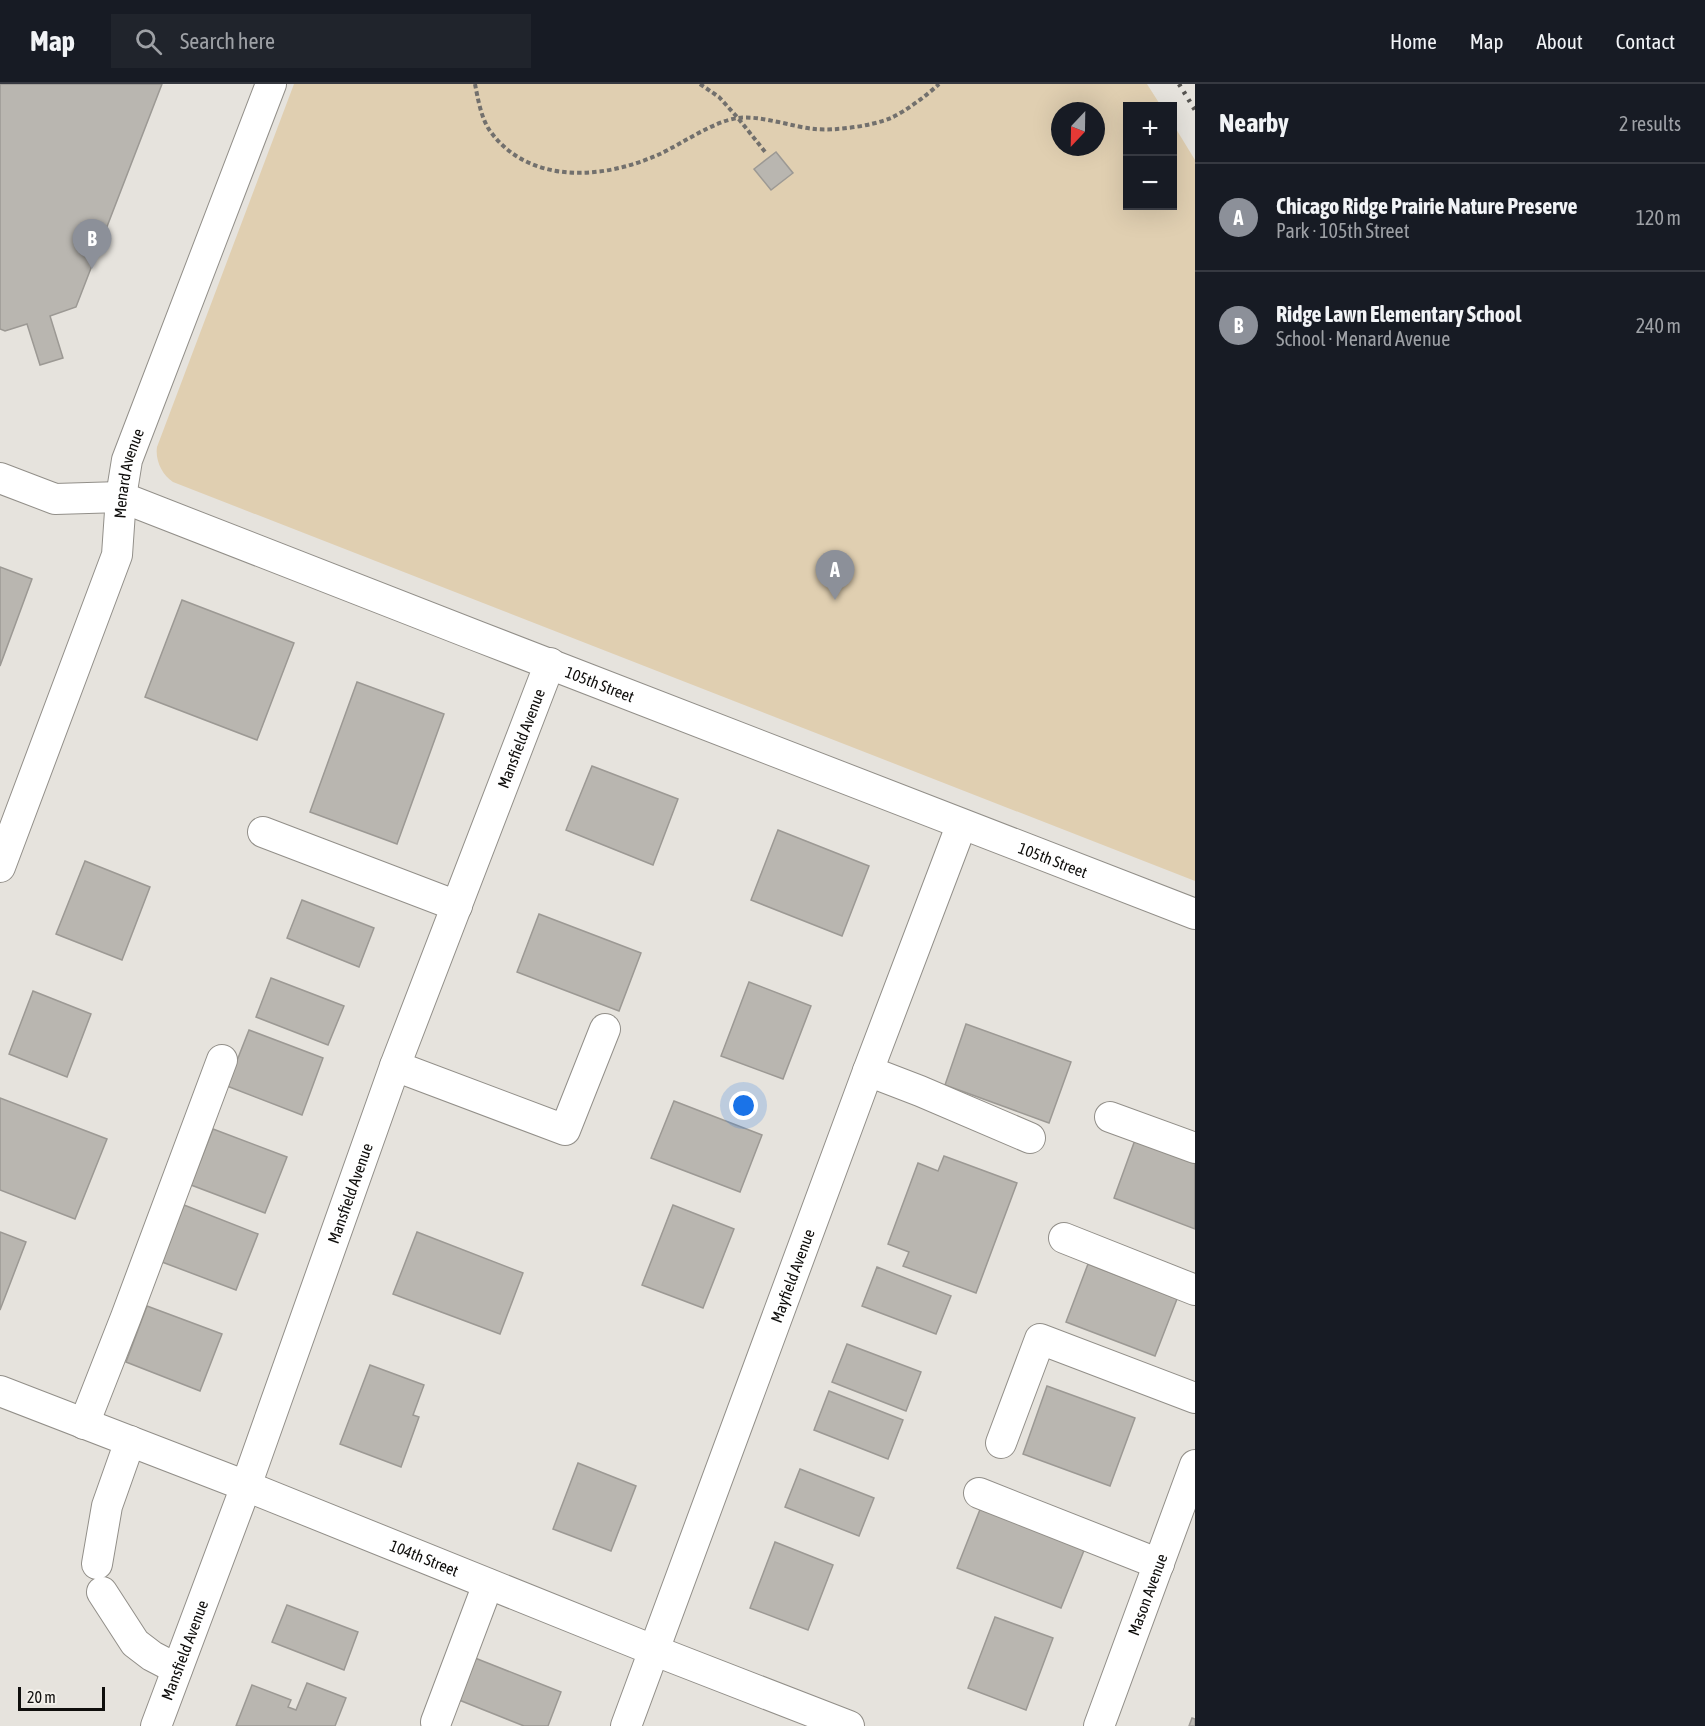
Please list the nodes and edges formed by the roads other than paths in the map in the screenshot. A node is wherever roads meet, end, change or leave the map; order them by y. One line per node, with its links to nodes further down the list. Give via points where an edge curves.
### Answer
1 (271, 84): 3 (street, Menard Avenue, via 127,460)
2 (0, 478): 3 (street, 105th Street, via 55,500)
3 (121, 497): 4 (street, 105th Street); 7 (street, Menard Avenue, via 117,555)
4 (550, 663): 5 (street, 105th Street); 8 (street, Mansfield Avenue)
5 (961, 826): 9 (street, 105th Street); 13 (street, Mayfield Avenue)
6 (263, 832): 8 (street)
7 (0, 867)
8 (457, 906): 12 (street, Mansfield Avenue)
9 (1195, 914)
10 (605, 1029): 12 (street, via 565,1130)
11 (222, 1060): 21 (street)
12 (395, 1066): 25 (street, Mansfield Avenue)
13 (868, 1071): 15 (street); 29 (street, Mayfield Avenue)
14 (1110, 1117): 16 (street)
15 (1030, 1137)
16 (1195, 1148)
17 (1064, 1238): 18 (street)
18 (1195, 1290)
19 (0, 1391): 21 (street, 104th Street)
20 (1195, 1398): 23 (street, via 1040,1339)
21 (84, 1424): 22 (street, 104th Street)
22 (130, 1442): 25 (street, 104th Street); 30 (street, via 107,1506 100,1578 135,1643)
23 (1001, 1443)
24 (1195, 1465): 27 (street, Mason Avenue)
25 (246, 1485): 28 (street, 104th Street); 30 (street, Mansfield Avenue)
26 (979, 1493): 27 (street)
27 (1159, 1564): 36 (street, Mason Avenue)
28 (488, 1584): 29 (street, 104th Street); 32 (street)
29 (653, 1650): 31 (street, 104th Street); 34 (street, Mayfield Avenue)
30 (177, 1669): 33 (street, Mansfield Avenue)
31 (815, 1720): 35 (street, 104th Street)
32 (436, 1722)
33 (156, 1726)
34 (626, 1726)
35 (849, 1726)
36 (1099, 1726)

